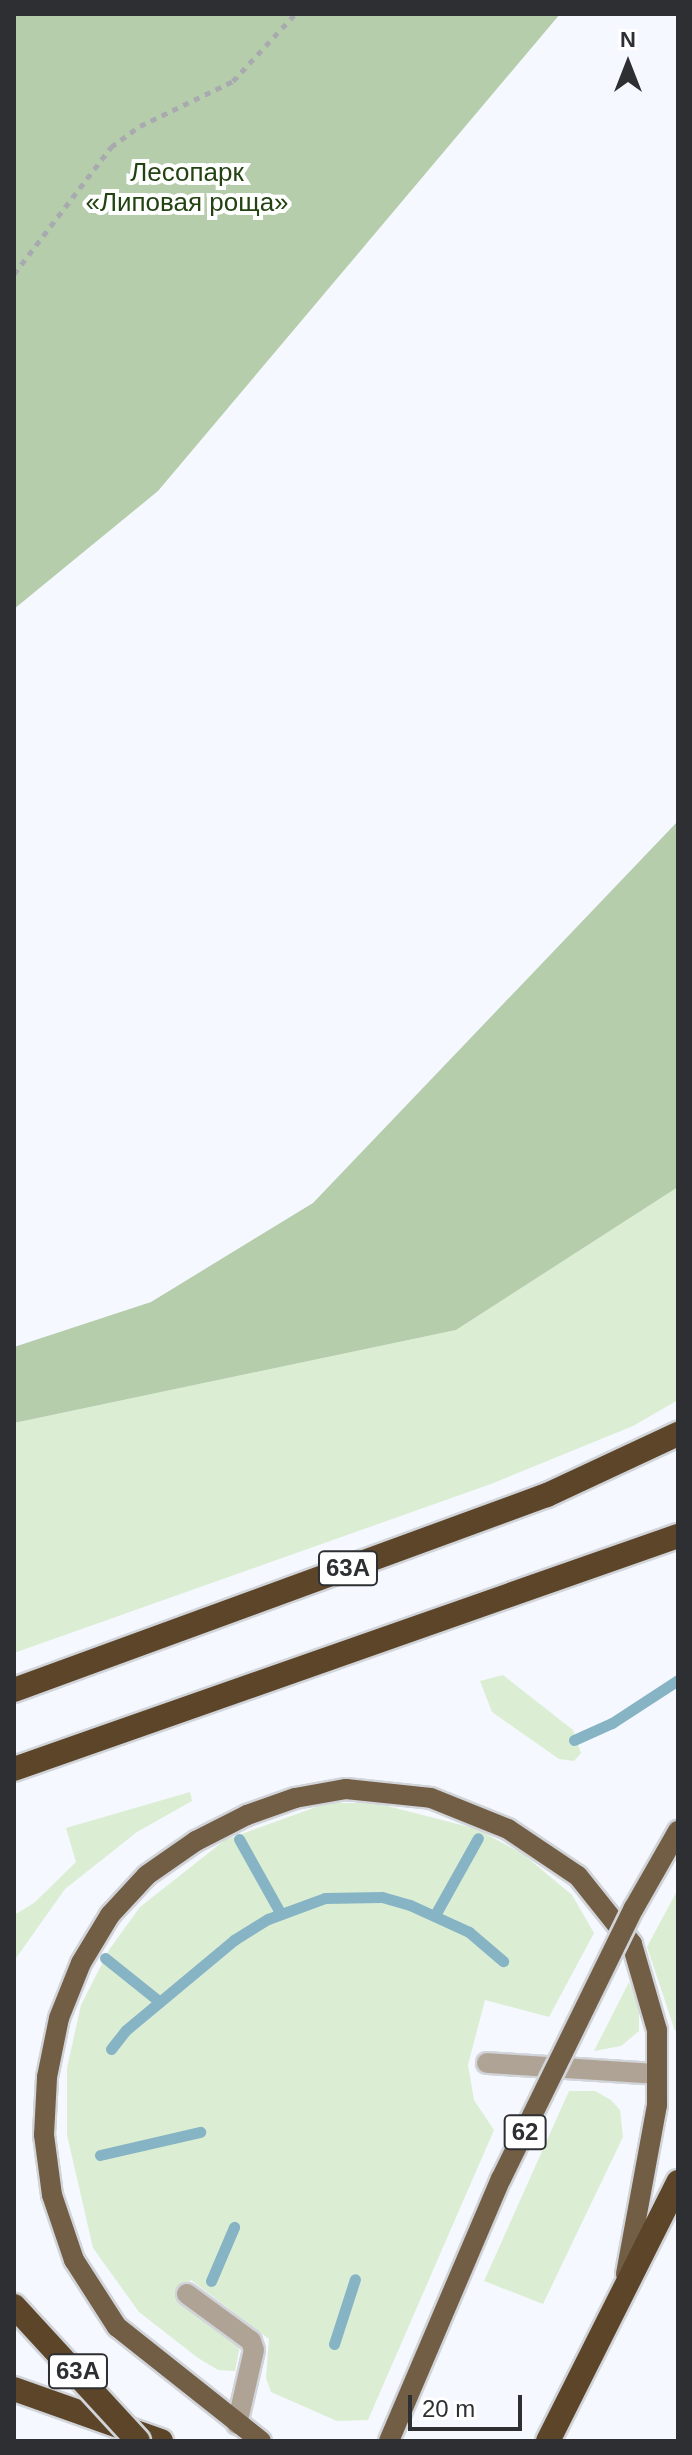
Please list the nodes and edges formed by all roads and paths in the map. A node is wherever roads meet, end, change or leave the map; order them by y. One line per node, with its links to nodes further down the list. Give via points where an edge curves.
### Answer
1 (295, 14): 2 (path, via 233,81 152,119 111,147)
2 (14, 274)
3 (678, 1434): 5 (highway, 63A, via 547,1495)
4 (678, 1536): 6 (highway)
5 (14, 1690)
6 (14, 1769)
7 (678, 1831): 19 (main road, 62, bridge, via 634,1908 501,2179)
8 (487, 2063): 9 (lane)
9 (657, 2074): 11 (main road, via 644,2195); 15 (main road, via 657,2030 632,1944 578,1876 508,1829 444,1803 346,1789 295,1798 196,1841 147,1875 110,1915 81,1963 59,2018 47,2077 44,2135 52,2195 74,2260 117,2327)
10 (678, 2182): 11 (highway)
11 (623, 2286): 20 (highway)
12 (187, 2294): 15 (lane, via 251,2341 254,2350)
13 (14, 2306): 16 (highway, 63A, bridge)
14 (14, 2389): 17 (highway)
15 (237, 2424): 18 (main road)
16 (138, 2441)
17 (161, 2441)
18 (261, 2441)
19 (389, 2441)
20 (548, 2441)

